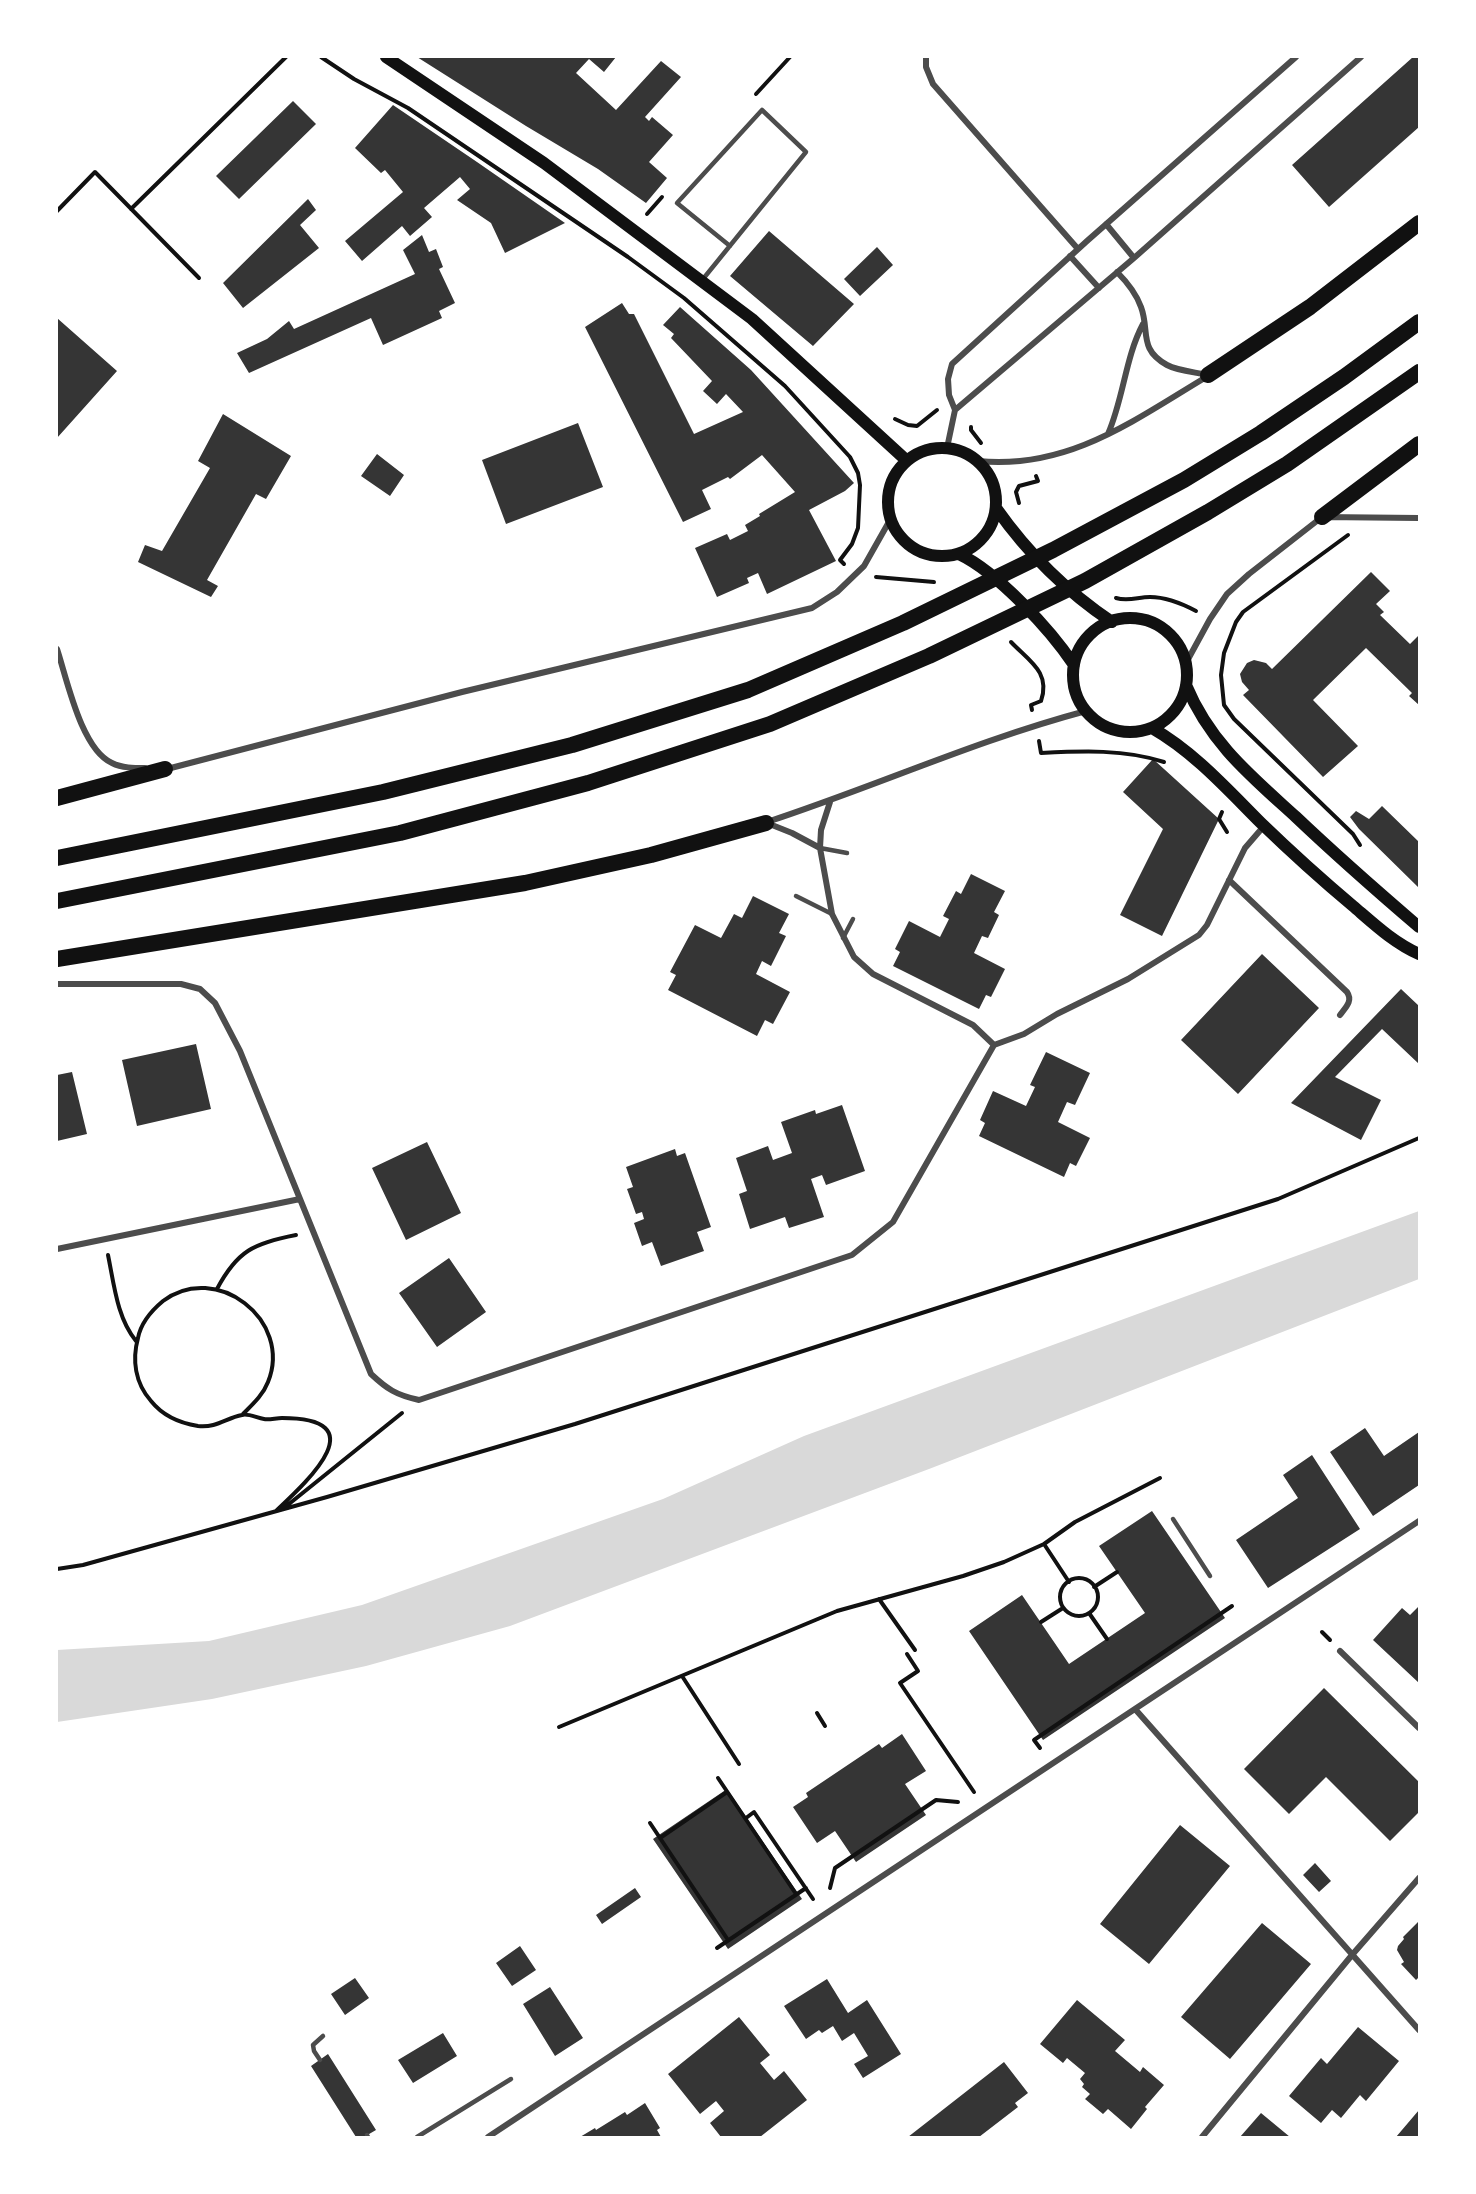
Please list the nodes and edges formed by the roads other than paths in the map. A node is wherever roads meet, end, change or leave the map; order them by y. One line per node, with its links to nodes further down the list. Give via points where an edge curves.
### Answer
1 (386, 57): 12 (main road, via 544,163)
2 (926, 57): 8 (street, via 933,84)
3 (1296, 57): 6 (street)
4 (1361, 57): 10 (street)
5 (1419, 223): 17 (highway, via 1310,307)
6 (1106, 224): 8 (street); 10 (street)
7 (730, 246): 7 (lane, via 806,152 762,110 677,203); 12 (lane)
8 (1077, 249): 9 (street)
9 (1070, 256): 13 (street); 18 (street, via 952,364 949,395)
10 (1134, 258): 11 (street)
11 (1117, 272): 13 (street); 14 (street, via 1135,294)
12 (701, 281): 22 (main road, via 752,319)
13 (1099, 288): 18 (street)
14 (1145, 321): 17 (street, via 1144,336 1157,358 1168,366); 19 (street, via 1131,353 1123,393)
15 (1419, 322): 43 (highway, via 1261,433 1184,480 903,623 748,690 572,745 383,792)
16 (1419, 372): 46 (highway, via 1287,464 1085,581 929,656 770,724 588,783 400,833)
17 (1208, 375): 19 (street)
18 (955, 410): 21 (street)
19 (1107, 434): 23 (street, via 1041,459)
20 (1419, 444): 25 (highway)
21 (947, 448): 22 (main road, via 926,450); 23 (main road)
22 (906, 460): 27 (main road, via 897,470 888,494)
23 (978, 461): 24 (main road, via 993,482)
24 (996, 508): 28 (main road, via 987,532); 29 (main road, via 1012,531 1089,606)
25 (1322, 518): 26 (street); 31 (street, via 1227,594)
26 (1419, 518)
27 (890, 520): 28 (main road, via 898,535 925,554); 36 (street, via 864,566 837,592 812,608 462,692)
28 (959, 554): 32 (main road, via 993,576)
29 (1112, 622): 31 (main road, via 1130,618 1166,631); 32 (main road, via 1087,638)
30 (57, 649): 36 (street, via 80,720 95,749 112,763)
31 (1186, 663): 33 (main road)
32 (1074, 665): 34 (main road, via 1075,689)
33 (1186, 685): 35 (main road, via 1174,711); 49 (main road, via 1204,722 1228,753)
34 (1086, 711): 35 (main road, via 1096,721 1123,732); 38 (street, via 1035,724)
35 (1152, 728): 40 (main road, via 1196,758)
36 (165, 769): 37 (highway)
37 (57, 798)
38 (830, 802): 39 (street); 41 (street)
39 (766, 823): 41 (street); 52 (highway, via 525,884)
40 (1264, 826): 44 (street, via 1245,848); 51 (main road, via 1375,925)
41 (820, 848): 42 (lane); 47 (street)
42 (848, 853)
43 (57, 858)
44 (1229, 880): 54 (street, via 1347,992 1350,1001); 55 (street, via 1199,935 1128,979 1024,1034)
45 (796, 896): 47 (lane)
46 (57, 901)
47 (832, 914): 50 (street)
48 (853, 919): 50 (lane)
49 (1419, 927)
50 (843, 938): 55 (street, via 854,957 873,974 973,1025)
51 (1419, 954)
52 (57, 959)
53 (57, 984): 56 (street, via 181,984 200,989 215,1003 240,1051)
54 (1340, 1015)
55 (994, 1045): 56 (street, via 893,1222 852,1255 419,1400 400,1396 371,1374)
56 (300, 1199): 57 (street)
57 (57, 1249)
58 (1173, 1519): 60 (lane)
59 (1419, 1521): 62 (street)
60 (1210, 1576)
61 (1340, 1651): 63 (street)
62 (1136, 1709): 65 (street); 71 (street)
63 (1419, 1728)
64 (1419, 1878): 65 (street)
65 (1352, 1955): 66 (street); 72 (street)
66 (1419, 2030)
67 (323, 2036): 68 (lane, via 314,2045)
68 (320, 2060)
69 (511, 2079): 70 (lane)
70 (417, 2137)
71 (488, 2137)
72 (1203, 2137)

